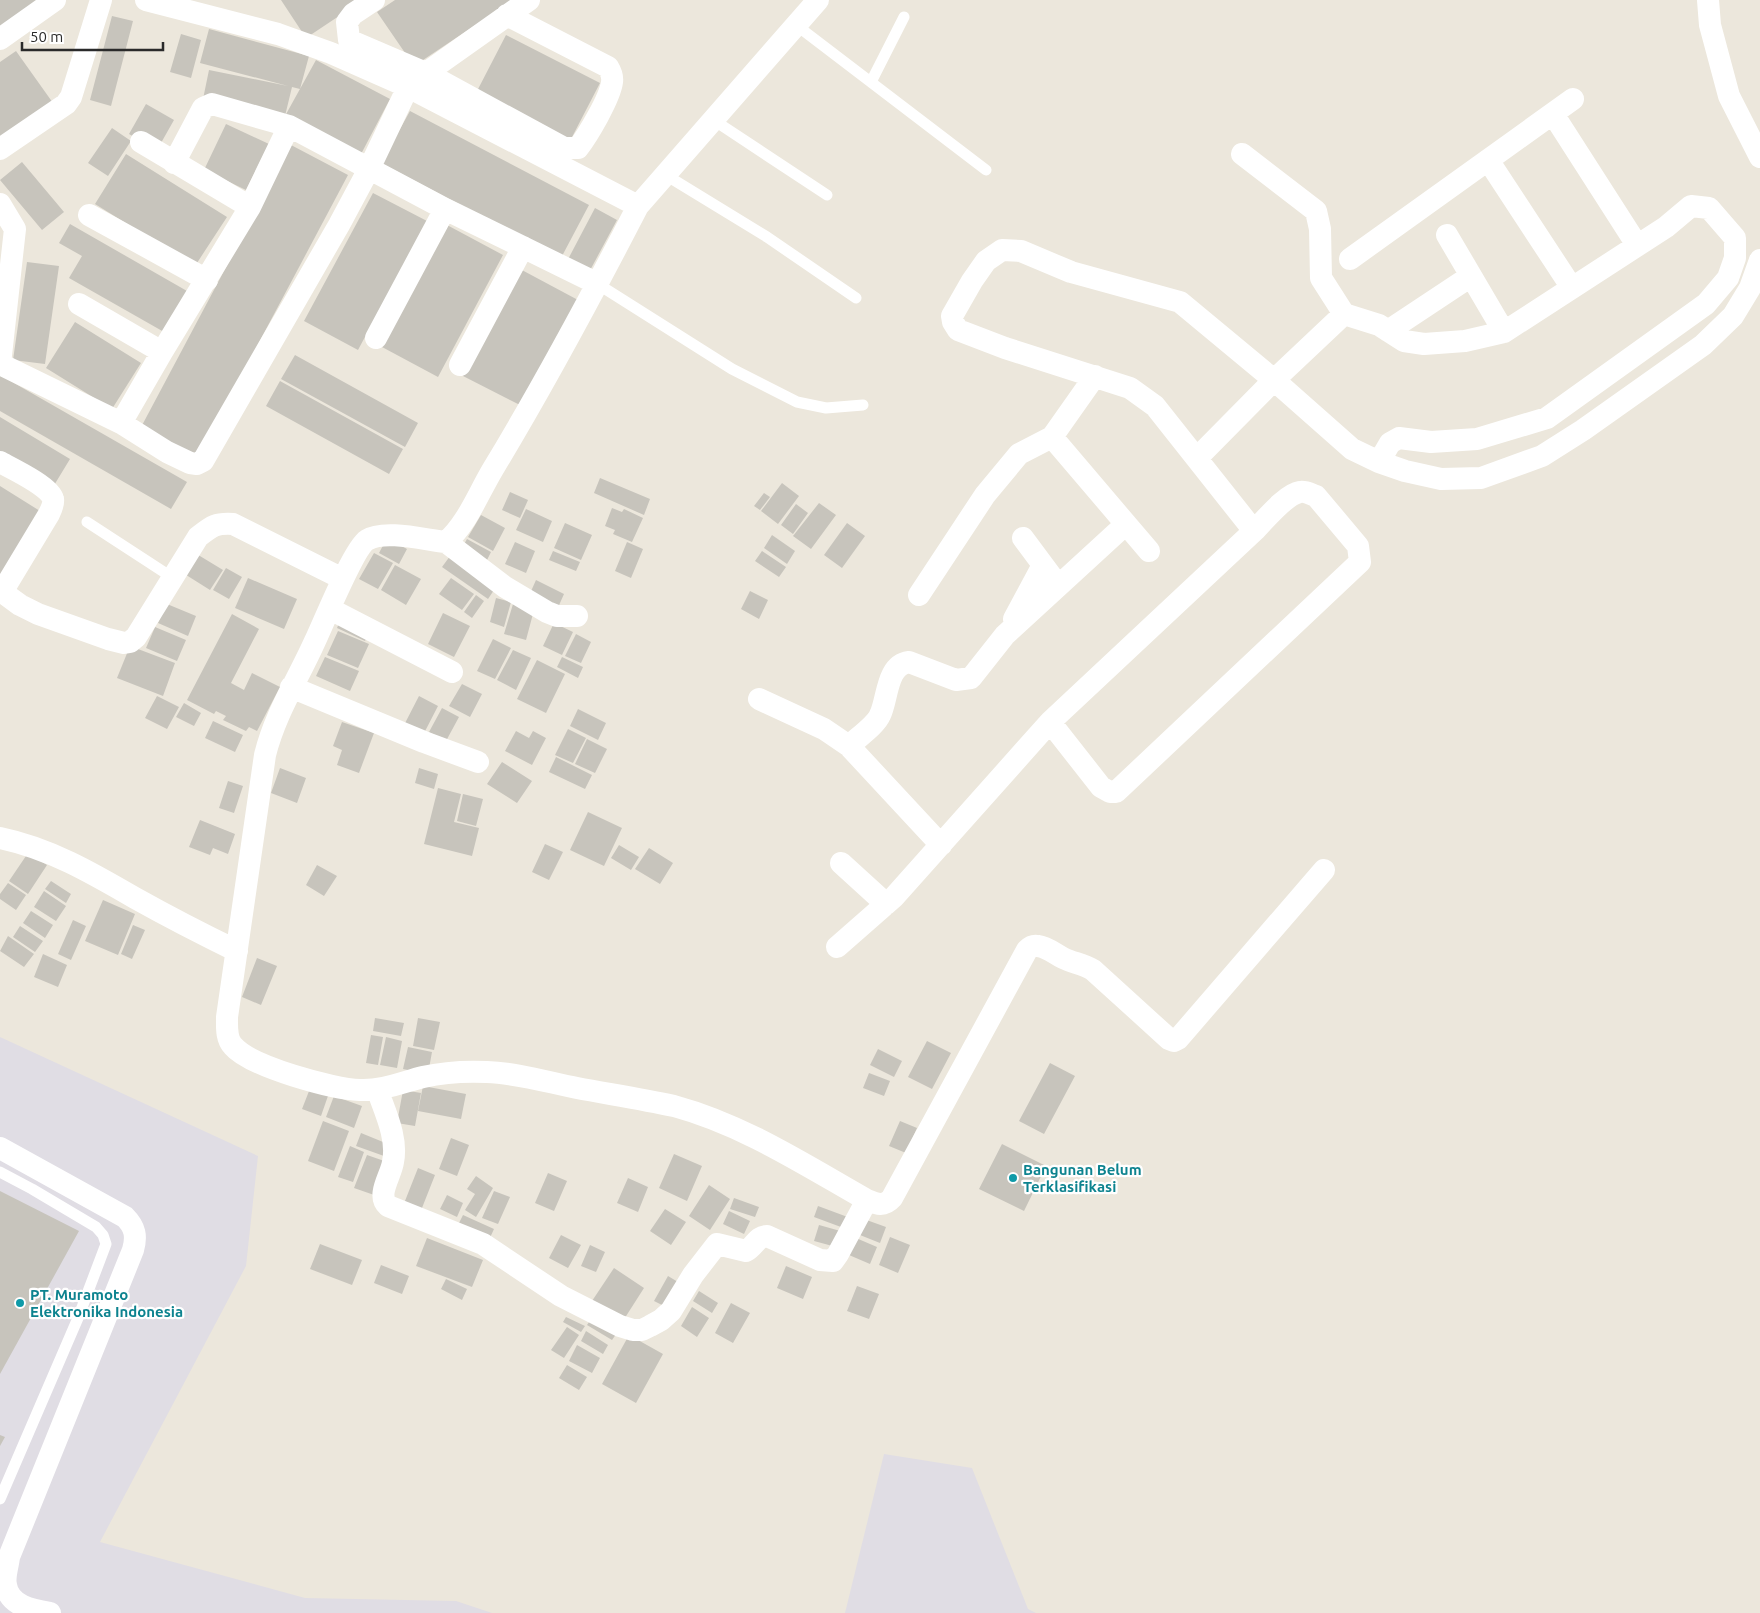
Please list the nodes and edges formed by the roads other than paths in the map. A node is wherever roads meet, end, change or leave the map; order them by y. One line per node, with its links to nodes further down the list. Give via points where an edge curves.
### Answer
1 (55, 0): 11 (street)
2 (101, 0): 20 (street, via 71,97 66,104)
3 (146, 0): 14 (street, via 278,34)
4 (374, 0): 12 (street, via 347,22 349,40)
5 (529, 0): 8 (street)
6 (818, 0): 10 (street)
7 (1708, 0): 22 (street, via 1710,25 1729,96)
8 (507, 15): 12 (street); 12 (street, via 608,67 612,74 610,89 578,148 564,148)
9 (904, 18): 13 (lane)
10 (796, 25): 13 (lane); 17 (street)
11 (0, 38)
12 (426, 73)
13 (871, 82): 26 (lane)
14 (408, 87): 25 (street); 30 (street)
15 (1573, 99): 16 (street)
16 (1553, 114): 23 (street); 35 (street)
17 (712, 119): 27 (street); 28 (lane)
18 (289, 126): 24 (street, via 212,104 203,108); 25 (street); 31 (street)
19 (141, 142): 24 (street)
20 (0, 149)
21 (1242, 154): 45 (street, via 1316,211 1320,229 1321,278)
22 (1760, 157)
23 (1488, 160): 37 (street); 42 (street)
24 (174, 163): 31 (street)
25 (369, 170): 32 (street); 55 (street, via 203,461 190,463)
26 (986, 170)
27 (664, 174): 30 (street); 43 (lane, via 767,237)
28 (827, 195)
29 (0, 204): 50 (street, via 15,229)
30 (638, 206): 41 (street)
31 (250, 207): 40 (street)
32 (445, 209): 36 (street); 48 (street)
33 (89, 214): 40 (street)
34 (1447, 235): 39 (street)
35 (1637, 245): 42 (street); 59 (street, via 1691,206 1709,208 1735,238 1735,258 1728,278 1706,304 1547,418 1477,440 1431,442 1400,438 1390,443)
36 (523, 248): 41 (street); 51 (street)
37 (1350, 259)
38 (1760, 260): 59 (street, via 1750,288 1733,316 1703,345 1542,456 1481,478 1441,479)
39 (1471, 276): 46 (street); 47 (street)
40 (207, 280): 49 (street)
41 (596, 283): 54 (lane, via 732,369 797,402 826,408); 64 (street, via 462,525)
42 (1572, 288): 47 (street)
43 (856, 298)
44 (79, 304): 49 (street)
45 (1344, 314): 46 (street); 53 (street)
46 (1388, 330): 47 (street, via 1404,341 1424,344 1465,341)
47 (1504, 332)
48 (376, 338)
49 (162, 352): 55 (street)
50 (0, 364): 55 (street)
51 (460, 365)
52 (1094, 376): 53 (street, via 958,330 952,316 986,261 1002,250 1021,251 1071,272 1180,302); 56 (street); 57 (street, via 1130,388 1155,406)
53 (1274, 380): 57 (street); 59 (street, via 1352,449)
54 (863, 404)
55 (121, 423)
56 (1052, 437): 61 (street); 71 (street, via 1019,454 984,495)
57 (1198, 458): 62 (street)
58 (0, 462): 70 (street, via 46,489 53,499 49,514)
59 (1379, 462)
60 (87, 522): 67 (lane)
61 (1126, 524): 65 (street); 69 (street)
62 (1254, 531): 78 (street); 78 (street, via 1287,498 1306,492 1316,496 1358,546 1360,562 1116,792 1101,787)
63 (1023, 538): 66 (street)
64 (446, 542): 68 (street, via 373,537 363,543); 73 (street, via 505,587 547,612 557,616)
65 (1149, 551)
66 (1042, 565): 69 (street); 74 (street)
67 (173, 578): 68 (street, via 198,537 220,523 233,524); 70 (street, via 136,636 124,643 38,614 20,606)
68 (343, 579): 72 (street)
69 (1058, 585): 74 (street)
70 (1, 591)
71 (919, 595)
72 (330, 609): 75 (street); 76 (street)
73 (577, 616)
74 (1005, 635): 79 (street, via 971,678 956,680 909,662 902,663 894,671 880,717)
75 (452, 672)
76 (291, 687): 80 (street); 87 (street, via 265,756)
77 (759, 698): 79 (street, via 824,729)
78 (1050, 722): 82 (street)
79 (849, 746): 82 (street)
80 (478, 762)
81 (0, 838): 87 (street, via 29,845 80,867)
82 (941, 845): 85 (street)
83 (841, 863): 85 (street)
84 (1324, 870): 91 (street, via 1178,1040 1169,1039 1093,970 1044,948 1030,947 892,1198 885,1204)
85 (886, 904): 86 (street)
86 (836, 947)
87 (237, 951): 88 (street, via 227,1017 227,1033 232,1046 264,1066 336,1087)
88 (377, 1089): 91 (street, via 452,1072 489,1072 674,1106 758,1138); 91 (street, via 394,1149 383,1196 388,1206 483,1244 561,1296 633,1330 642,1330 671,1311 717,1244 746,1251 760,1237 767,1236 820,1260 833,1261)
89 (0, 1148): 93 (street, via 124,1217 133,1224 135,1233 133,1250 9,1557 6,1586 12,1598 25,1608)
90 (0, 1172): 92 (lane, via 96,1227 106,1244 78,1318)
91 (867, 1200)
92 (0, 1499)
93 (50, 1613)

